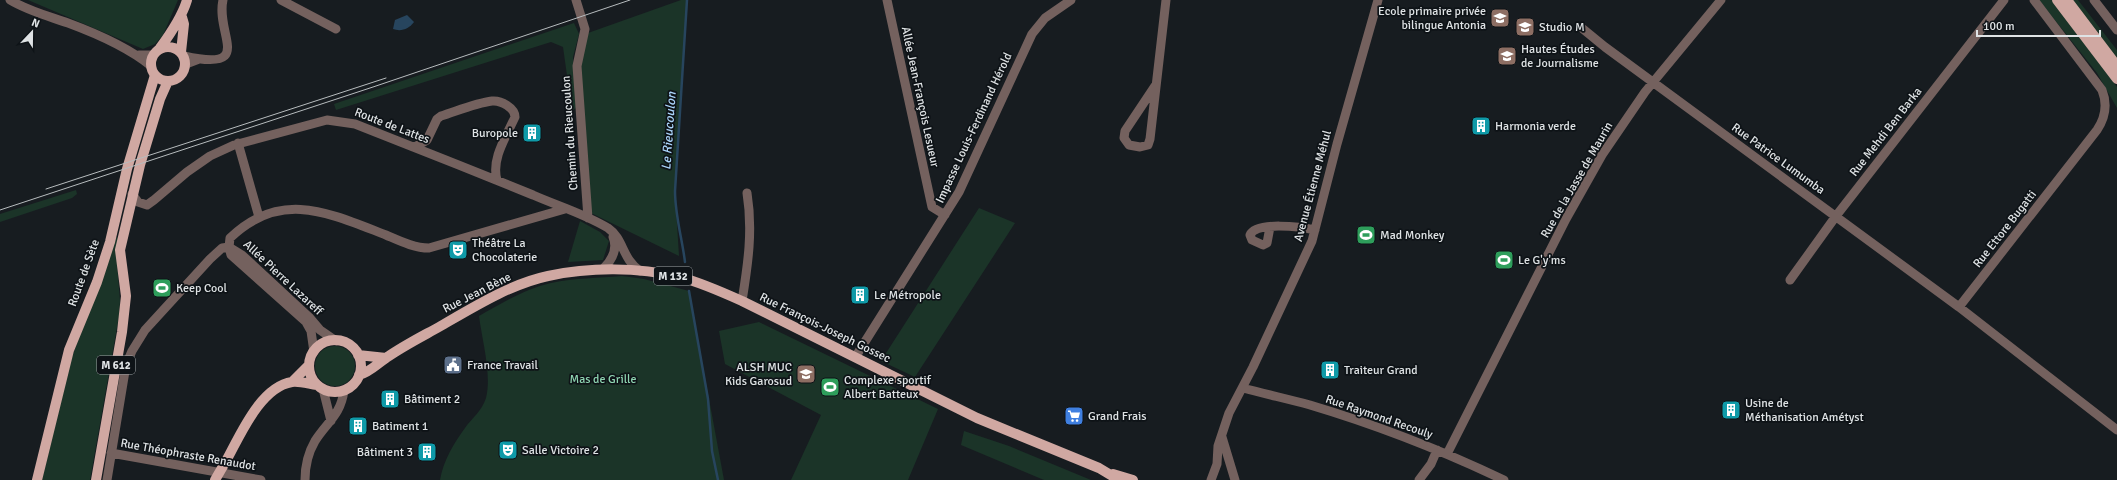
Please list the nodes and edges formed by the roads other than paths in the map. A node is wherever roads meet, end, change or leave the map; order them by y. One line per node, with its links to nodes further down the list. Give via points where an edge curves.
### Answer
1 (10, 0): 22 (street)
2 (187, 0): 16 (main road)
3 (223, 0): 23 (street, via 222,8 229,45 227,52 221,58 212,60)
4 (281, 0): 18 (street)
5 (576, 0): 40 (street, Chemin du Rieucoulon, via 585,29 577,66)
6 (887, 0): 37 (street, Allée Jean-François Lesueur, via 932,207)
7 (1071, 0): 37 (street, Impasse Louis-Ferdinand Hérold, via 1045,18 1032,34 959,192)
8 (1166, 0): 30 (street)
9 (1378, 0): 43 (street, Avenue Étienne Méhul)
10 (1721, 0): 29 (street, Rue de la Jasse de Maurin)
11 (2004, 0): 38 (street, Rue Mehdi Ben Barka)
12 (2034, 0): 50 (street, Rue Ettore Bugatti, via 2102,90 2106,103 2104,116 2097,130)
13 (2057, 0): 27 (main road)
14 (2067, 0): 25 (main road)
15 (2094, 0): 19 (street)
16 (182, 17): 20 (main road, via 177,20); 23 (main road)
17 (1583, 29): 29 (street, Rue Patrice Lumumba)
18 (336, 30)
19 (2117, 30)
20 (160, 48): 21 (main road); 23 (main road, via 171,46)
21 (152, 55): 22 (street); 24 (main road)
22 (139, 56): 24 (street)
23 (184, 57): 28 (main road, via 184,72)
24 (151, 66): 26 (main road)
25 (2117, 66)
26 (155, 76): 28 (main road); 70 (main road, Route de Sète, via 127,169 110,242 97,282 69,350)
27 (2117, 79)
28 (168, 81): 35 (main road, M 612, via 160,99)
29 (1653, 82): 38 (street, Rue Patrice Lumumba); 68 (street, Rue de la Jasse de Maurin, via 1602,155 1566,219)
30 (1155, 86): 30 (street, via 1125,131 1124,138 1129,145 1148,145)
31 (238, 143): 32 (street, Route de Lattes / M 132, via 303,125 338,120); 35 (street, Route de Lattes / M 132, via 210,156 151,203 142,204); 39 (street)
32 (415, 147): 33 (street, Route de Lattes / M 132); 33 (street, via 427,140 441,116 496,101 515,112 496,160 494,170)
33 (497, 180): 36 (street, Route de Lattes / M 132)
34 (746, 193): 49 (street, via 751,234)
35 (132, 194): 71 (main road, M 612, via 120,250 126,296 122,332)
36 (564, 209): 39 (street, Rue Théophraste Renaudot, via 429,248 412,246 317,210 288,209); 40 (street, Route de Lattes / M 132)
37 (945, 215): 55 (street, Impasse Louis-Ferdinand Hérold)
38 (1836, 216): 47 (street, Rue Mehdi Ben Barka); 50 (street, Rue Patrice Lumumba)
39 (259, 217): 44 (street, Rue Théophraste Renaudot, via 230,238)
40 (588, 218): 42 (street, Route de Lattes / M 132)
41 (1270, 227): 43 (street, via 1305,227)
42 (608, 228): 45 (street, via 615,243 612,258); 46 (street, Route de Lattes / M 132, via 616,235 626,256)
43 (1315, 230): 61 (street, Avenue Étienne Méhul, via 1286,300)
44 (229, 247): 51 (street, Allée Pierre Lazareff, via 231,255); 67 (street, Rue Théophraste Renaudot, via 222,248 210,259 138,339 126,365)
45 (604, 269): 46 (main road, Rue Jean Bène / M 132); 56 (main road, Rue Jean Bène, via 547,276 507,291)
46 (640, 271): 48 (main road, Rue Jean Bène / M 132, via 679,277)
47 (1790, 280)
48 (705, 285): 49 (main road, Rue François-Joseph Gossec / M 132)
49 (742, 301): 55 (main road, Rue François-Joseph Gossec / M 132)
50 (1959, 307): 64 (street)
51 (295, 309): 52 (street, Allée Pierre Lazareff); 53 (street, Allée Pierre Lazareff, via 309,327)
52 (336, 341): 53 (main road, via 320,345); 54 (main road, via 349,345)
53 (314, 352): 57 (main road)
54 (358, 354): 56 (main road); 58 (main road)
55 (856, 356): 69 (main road, Rue François-Joseph Gossec / M 132, via 977,418)
56 (386, 358): 58 (main road, Rue Jean Bène)
57 (309, 365): 59 (main road); 60 (main road, via 311,376)
58 (359, 376): 62 (main road, via 353,385)
59 (292, 382): 60 (main road); 73 (main road, bridge, via 280,386 260,402)
60 (320, 387): 62 (main road, via 333,392); 63 (street)
61 (1243, 388): 65 (street, Avenue Étienne Méhul, via 1229,414); 66 (street, Rue Raymond Recouly, via 1342,415)
62 (344, 390): 63 (street, via 343,400)
63 (331, 421): 75 (street, via 311,449)
64 (2117, 430)
65 (1222, 437): 78 (street, Avenue Étienne Méhul); 79 (street)
66 (1437, 450): 68 (street, Rue Raymond Recouly); 80 (street, via 1431,464)
67 (110, 453): 72 (street, Rue Théophraste Renaudot); 74 (street, Rue Théophraste Renaudot)
68 (1447, 454): 81 (street, Rue Raymond Recouly)
69 (1109, 473): 76 (main road, Rue François-Joseph Gossec / M 132); 77 (main road, Rue François-Joseph Gossec / M 132)
70 (37, 480)
71 (96, 480)
72 (106, 480)
73 (215, 480)
74 (261, 480)
75 (305, 480)
76 (1119, 480)
77 (1133, 480)
78 (1211, 480)
79 (1235, 480)
80 (1419, 480)
81 (1504, 480)

